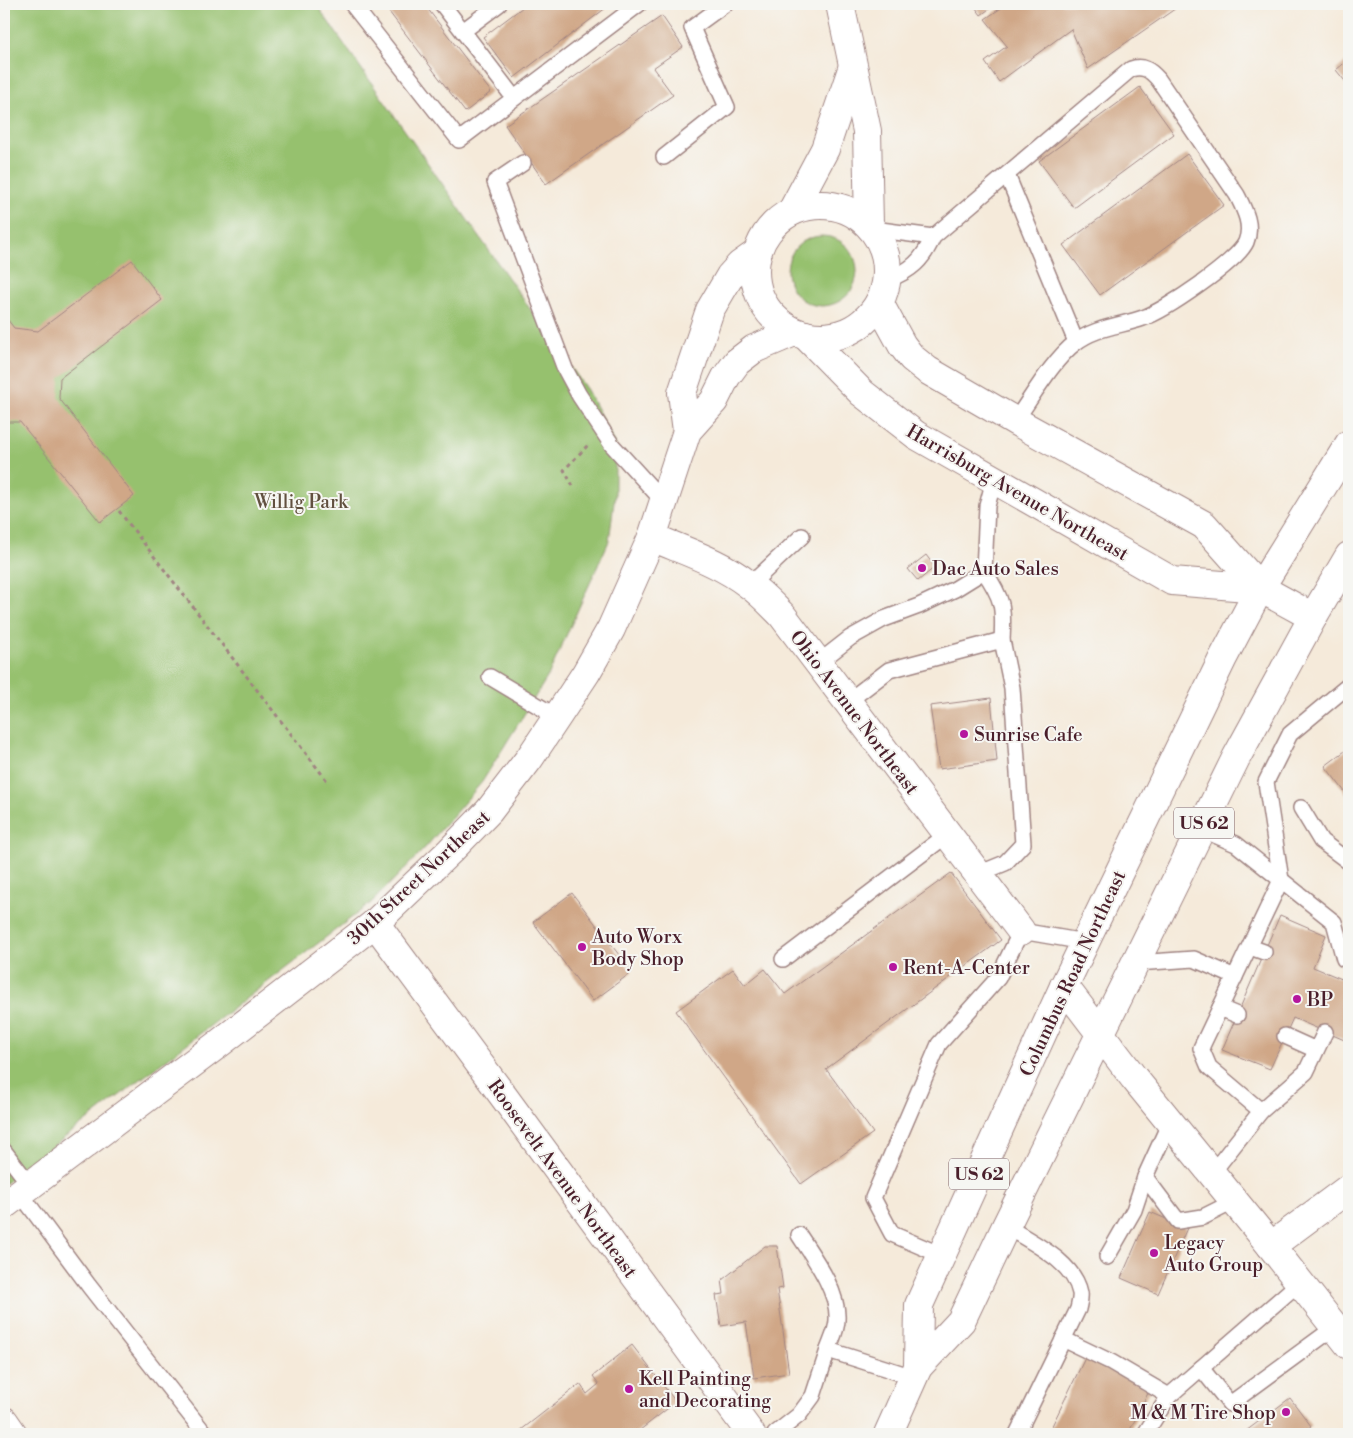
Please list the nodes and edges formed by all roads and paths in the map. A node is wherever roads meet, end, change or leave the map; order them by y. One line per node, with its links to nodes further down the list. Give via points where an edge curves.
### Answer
1 (352, 4): 9 (lane, via 459,140)
2 (442, 4): 7 (lane)
3 (499, 4): 7 (lane)
4 (639, 4): 9 (lane)
5 (725, 4): 10 (lane, via 692,28 727,107)
6 (840, 4): 8 (main road)
7 (463, 30): 9 (lane)
8 (852, 69): 13 (main road, via 825,149); 14 (main road, via 867,131)
9 (514, 98)
10 (664, 156)
11 (523, 163): 21 (lane, via 495,182 565,369)
12 (1007, 175): 15 (lane); 19 (lane); 19 (lane, via 1131,68 1138,66 1146,68 1158,79 1231,183 1243,207 1248,235 1230,261 1159,312 1098,331)
13 (792, 211): 14 (main road, via 812,205 833,206 852,212); 16 (main road, via 770,228)
14 (871, 227): 15 (lane); 17 (main road, via 885,253 888,270)
15 (933, 237): 17 (lane, via 926,254)
16 (758, 253): 18 (main road, via 754,272 761,299 771,315); 22 (main road, 30th Street Northeast, via 730,276 710,310 682,393)
17 (883, 291): 18 (main road, via 866,319 847,332 826,337); 20 (main road, Harrisburg Avenue Northeast, via 895,335 912,358 955,388)
18 (799, 333): 22 (main road, 30th Street Northeast, via 754,349 737,362 714,402); 24 (main road, Harrisburg Avenue Northeast, via 889,415)
19 (1076, 342): 20 (lane, via 1061,356)
20 (1015, 421): 33 (main road, Harrisburg Avenue Northeast, via 1204,525)
21 (603, 431): 25 (path, via 564,470); 26 (lane)
22 (687, 431): 26 (main road, 30th Street Northeast)
23 (1349, 444): 33 (main road, US 62)
24 (994, 480): 31 (lane, via 987,506); 33 (main road, Harrisburg Avenue Northeast, via 1172,581)
25 (574, 486)
26 (664, 502): 29 (main road, 30th Street Northeast)
27 (119, 511): 41 (path)
28 (802, 536): 32 (lane)
29 (652, 537): 32 (main road, Ohio Avenue Northeast, via 712,562); 40 (main road, 30th Street Northeast, via 611,629)
30 (1349, 556): 34 (main road, US 62)
31 (984, 571): 35 (lane, via 997,590 1004,612); 36 (lane, via 955,589 884,619 850,638)
32 (750, 586): 36 (main road, Ohio Avenue Northeast, via 782,615)
33 (1260, 588): 34 (main road, Harrisburg Avenue Northeast); 50 (main road, Columbus Road Northeast / US 62)
34 (1312, 617): 43 (main road, Columbus Road Northeast / US 62)
35 (1002, 640): 39 (lane, via 889,670); 46 (lane, via 1012,688 1024,844 1005,863)
36 (818, 663): 39 (main road, Ohio Avenue Northeast)
37 (490, 677): 40 (lane)
38 (1349, 686): 47 (lane, via 1290,734 1266,782)
39 (847, 702): 44 (main road, Ohio Avenue Northeast)
40 (557, 717): 48 (main road, 30th Street Northeast, via 489,811)
41 (328, 782)
42 (1301, 808): 45 (lane, via 1322,841)
43 (1201, 829): 47 (lane, via 1236,844); 53 (main road, Columbus Road Northeast / US 62)
44 (948, 834): 46 (main road, Ohio Avenue Northeast); 51 (lane)
45 (1349, 862)
46 (978, 874): 49 (main road, Ohio Avenue Northeast)
47 (1281, 880): 52 (lane, via 1334,922 1344,959); 54 (lane, via 1257,949)
48 (375, 923): 68 (main road, 30th Street Northeast); 86 (main road, Roosevelt Avenue Northeast)
49 (1021, 931): 50 (lane); 73 (lane, via 998,978 939,1044 873,1198 892,1234)
50 (1086, 942): 55 (main road, Columbus Road Northeast / US 62)
51 (783, 959)
52 (1349, 961)
53 (1136, 963): 54 (lane, via 1194,959); 59 (main road, Columbus Road Northeast / US 62)
54 (1235, 977): 56 (lane)
55 (1064, 986): 59 (main road); 73 (main road, Columbus Road Northeast / US 62)
56 (1220, 1008): 57 (lane); 62 (lane, via 1201,1048 1209,1067)
57 (1237, 1015)
58 (1326, 1032): 61 (lane)
59 (1100, 1033): 63 (main road); 70 (main road, Columbus Road Northeast / US 62)
60 (1285, 1036): 61 (lane)
61 (1316, 1050): 62 (lane, via 1306,1072)
62 (1261, 1112): 65 (lane)
63 (1170, 1122): 65 (main road); 66 (lane)
64 (4, 1151): 68 (lane)
65 (1212, 1173): 69 (main road)
66 (1145, 1177): 69 (lane, via 1178,1221 1202,1217); 74 (lane, via 1134,1210)
67 (1349, 1188): 72 (main road)
68 (18, 1194): 85 (lane)
69 (1235, 1201): 72 (main road)
70 (1006, 1226): 77 (lane, via 1061,1261 1075,1280 1080,1295 1078,1309); 80 (main road, Columbus Road Northeast / US 62, via 961,1321)
71 (799, 1235): 78 (lane, via 822,1268 834,1299 837,1320)
72 (1272, 1246): 75 (main road)
73 (941, 1256): 80 (main road, Columbus Road Northeast / US 62, via 919,1305)
74 (1107, 1257)
75 (1300, 1282): 76 (main road); 79 (lane)
76 (1342, 1336): 79 (lane, via 1230,1404)
77 (1063, 1339): 81 (lane); 83 (lane)
78 (828, 1350): 80 (lane); 87 (lane, via 813,1396 799,1415)
79 (1201, 1368): 81 (lane)
80 (915, 1372): 88 (main road, Columbus Road Northeast / US 62)
81 (1169, 1396): 89 (lane)
82 (4, 1420): 84 (main road)
83 (1021, 1433)
84 (13, 1434)
85 (205, 1434)
86 (751, 1434)
87 (775, 1434)
88 (888, 1434)
89 (1146, 1434)

